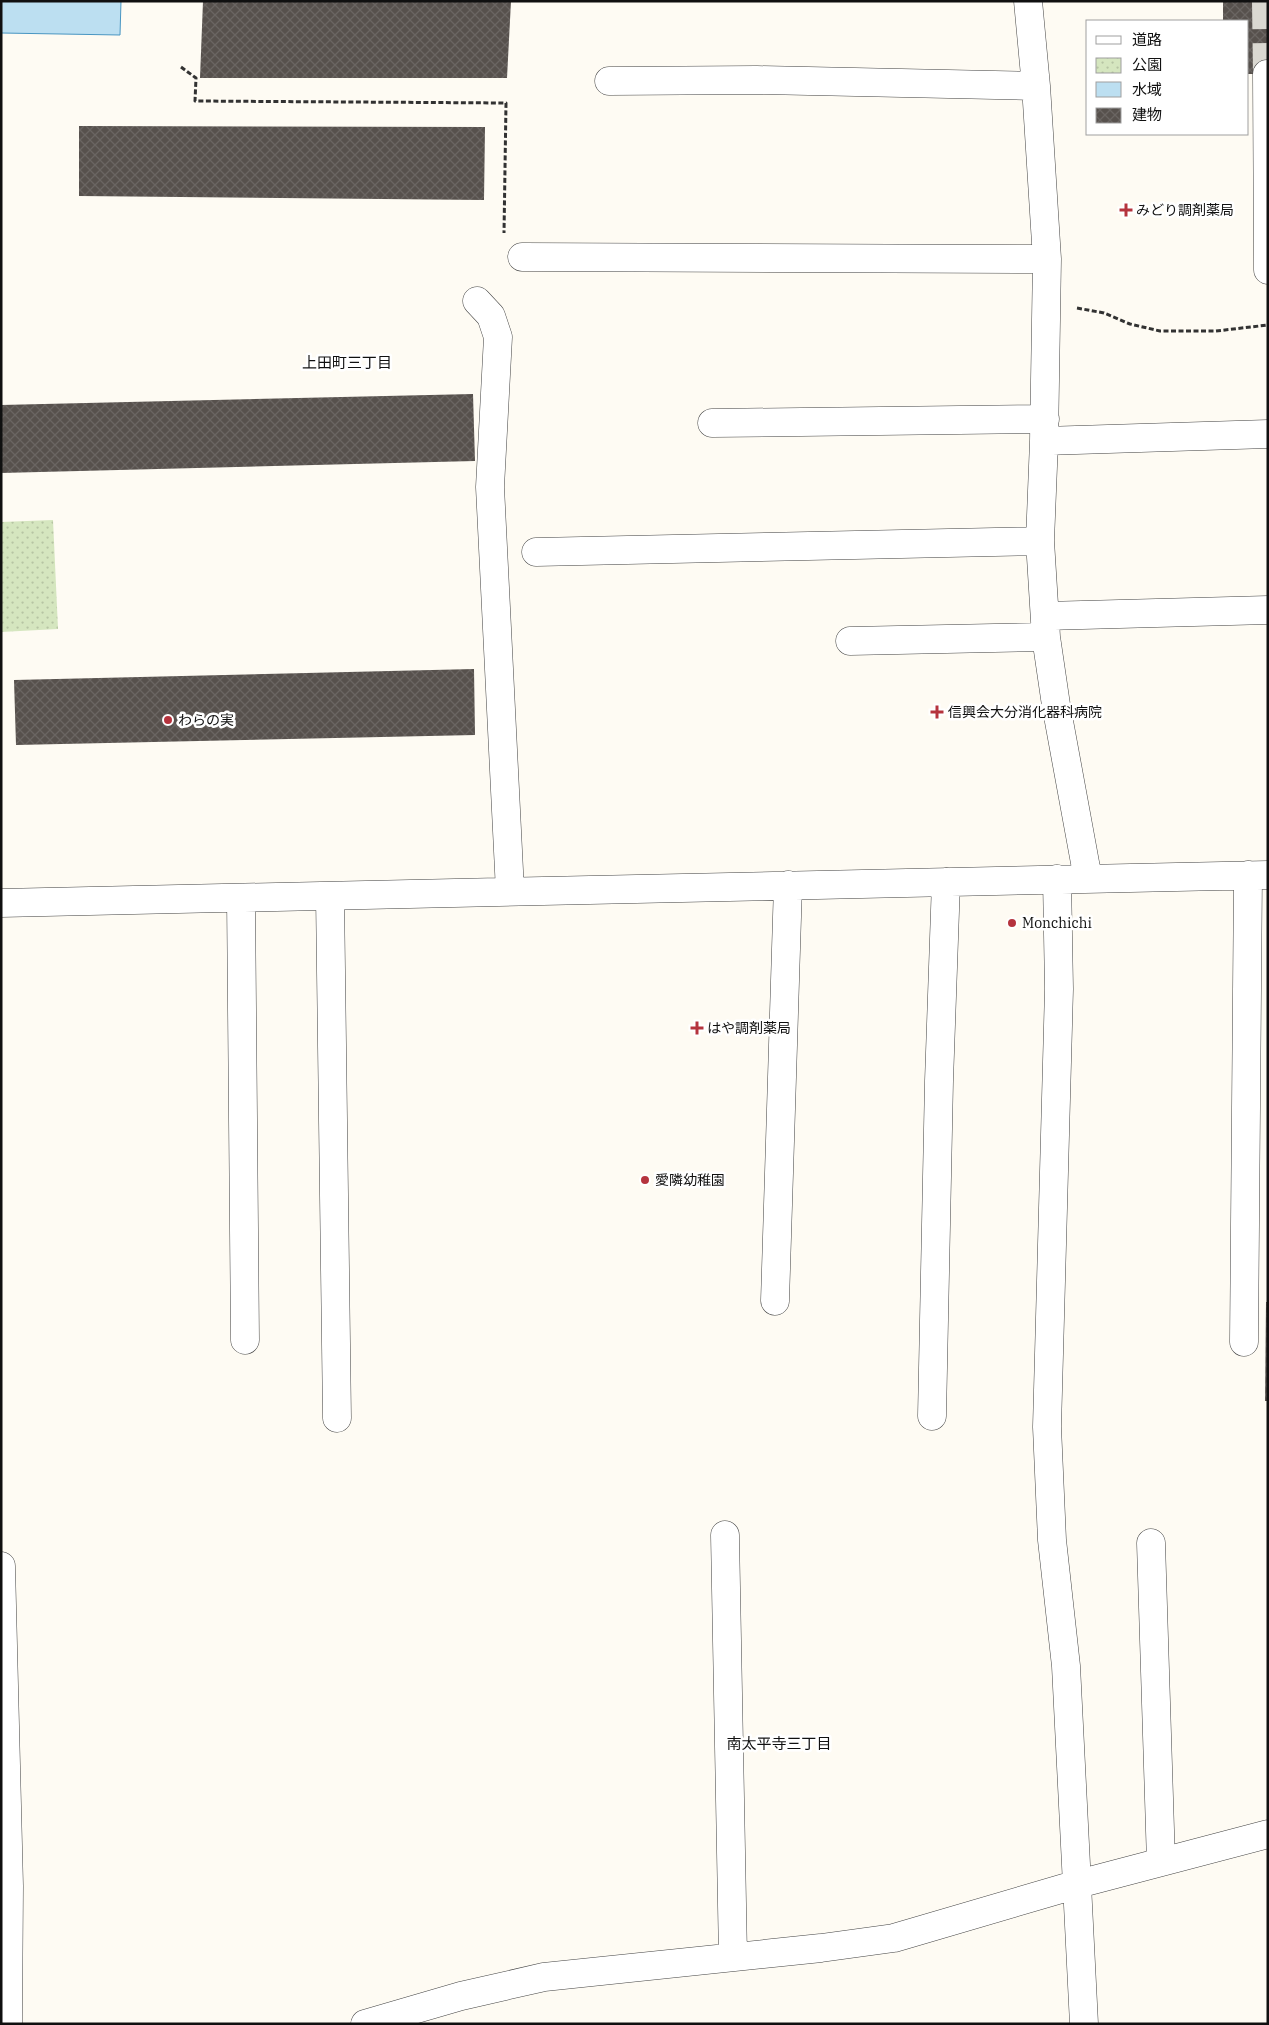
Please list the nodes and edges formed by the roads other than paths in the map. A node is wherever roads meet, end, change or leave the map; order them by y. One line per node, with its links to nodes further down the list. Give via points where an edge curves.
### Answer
1 (1028, 1): 3 (street)
2 (609, 80): 3 (street)
3 (1036, 86): 6 (street)
4 (1267, 88): 7 (street)
5 (513, 249): 6 (street)
6 (1047, 259): 10 (street)
7 (1268, 270)
8 (477, 301): 22 (street, via 491,316 498,337 490,487)
9 (712, 423): 10 (street)
10 (1044, 430): 11 (street); 12 (street)
11 (1268, 434)
12 (1040, 541): 13 (street); 15 (street)
13 (536, 552)
14 (1268, 610): 15 (street)
15 (1046, 627): 16 (street); 19 (street, via 1056,705)
16 (850, 641)
17 (1258, 875): 19 (street); 28 (street)
18 (1057, 879): 19 (street); 20 (street); 36 (street, via 1059,989 1047,1427 1052,1540 1066,1666)
19 (1088, 879)
20 (946, 882): 21 (street); 29 (street)
21 (788, 885): 22 (street); 26 (street)
22 (510, 891): 23 (street)
23 (330, 896): 24 (street); 30 (street)
24 (241, 898): 25 (street); 27 (street)
25 (1, 903)
26 (775, 1301)
27 (245, 1340)
28 (1244, 1342)
29 (932, 1416)
30 (337, 1418)
31 (726, 1535): 37 (street)
32 (1151, 1543): 35 (street)
33 (1, 1566): 38 (street, via 8,1886)
34 (1268, 1834): 35 (street)
35 (1161, 1862): 36 (street)
36 (1078, 1884): 37 (street, via 894,1938); 40 (street)
37 (733, 1957): 39 (street, via 544,1977 460,1996)
38 (6, 2012)
39 (364, 2024)
40 (1084, 2024)

